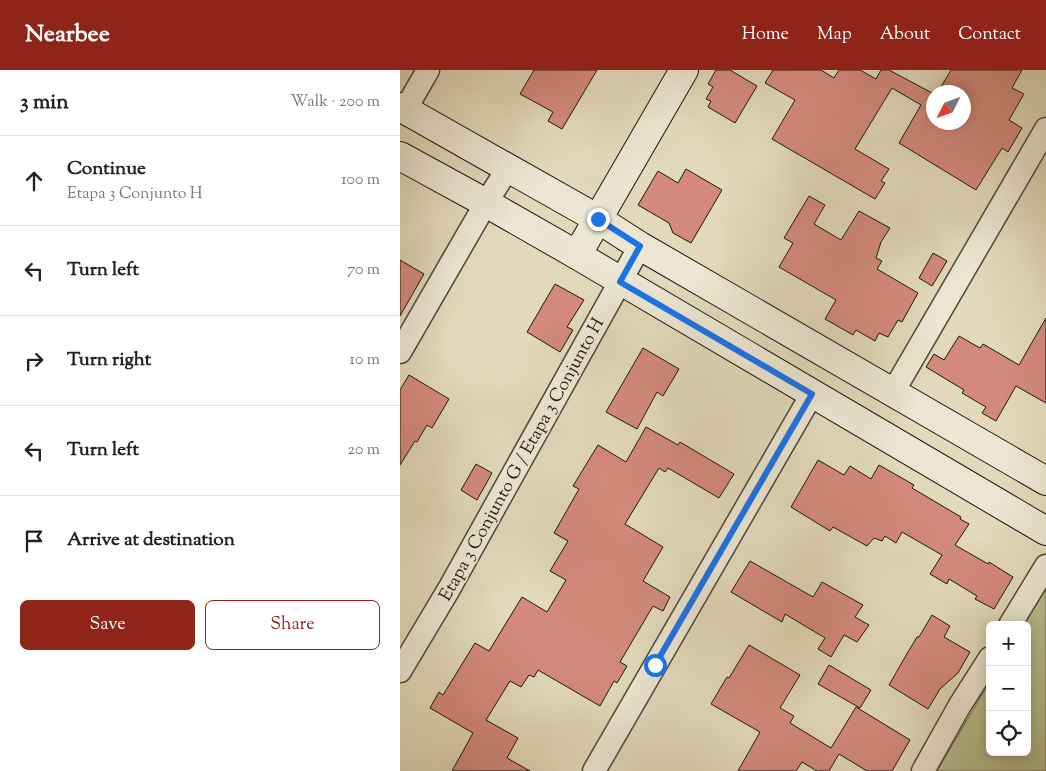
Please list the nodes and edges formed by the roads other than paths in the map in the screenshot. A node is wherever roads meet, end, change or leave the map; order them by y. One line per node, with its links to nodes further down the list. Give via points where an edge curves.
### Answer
1 (428, 70): 3 (street)
2 (684, 70): 8 (street)
3 (403, 108): 6 (street)
4 (1046, 129): 13 (street)
5 (400, 156): 7 (street)
6 (508, 168): 7 (street); 8 (street)
7 (486, 203): 10 (street); 12 (street)
8 (598, 219): 9 (street); 10 (street)
9 (640, 246): 11 (street, Etapa 3 Conjunto G / Etapa 3 Conjunto H); 13 (street)
10 (577, 255): 11 (street)
11 (620, 282): 14 (street); 20 (street, Etapa 3 Conjunto G / Etapa 3 Conjunto H, via 449,590)
12 (400, 352)
13 (892, 392): 15 (street)
14 (812, 394): 16 (street); 21 (street)
15 (1046, 481)
16 (1046, 531)
17 (1046, 566): 18 (street)
18 (1012, 621)
19 (986, 664): 22 (street)
20 (400, 671)
21 (594, 771)
22 (923, 771)

